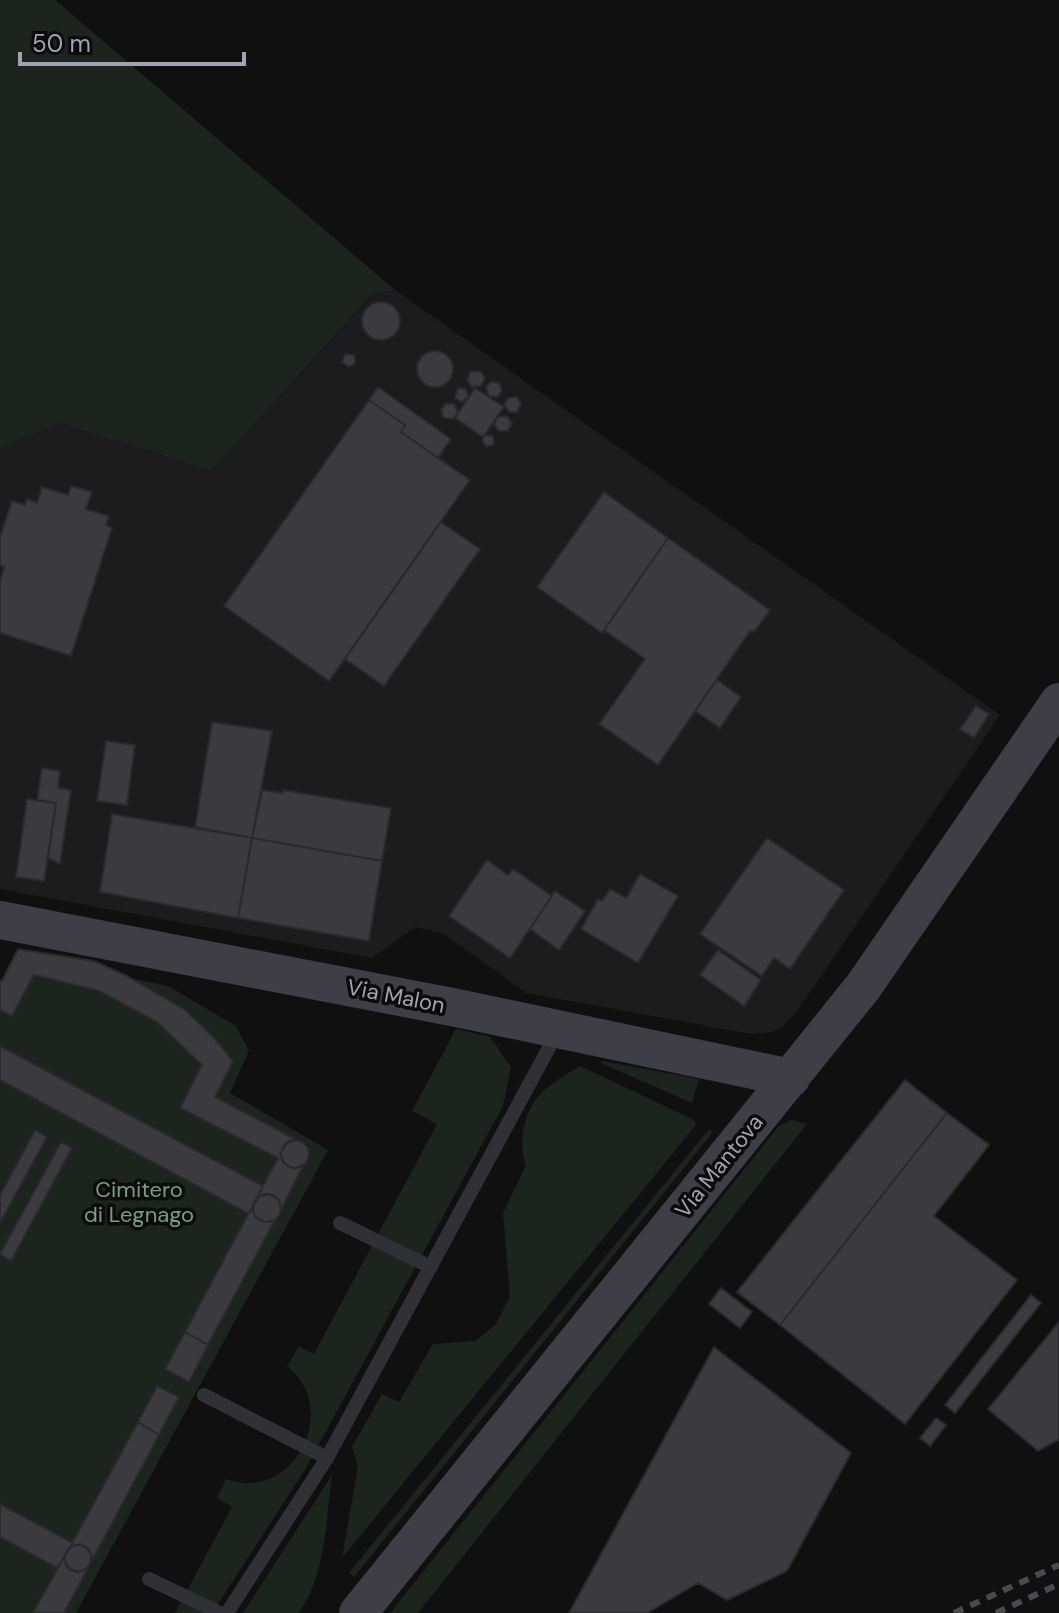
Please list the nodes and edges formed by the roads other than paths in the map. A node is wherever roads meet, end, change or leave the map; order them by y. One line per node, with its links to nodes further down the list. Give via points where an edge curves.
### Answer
1 (1059, 702): 4 (street, Via Mantova, via 863,987)
2 (0, 920): 3 (street, Via Malon)
3 (558, 1031): 4 (street, Via Malon); 6 (lane)
4 (791, 1078): 12 (street, Via Mantova)
5 (340, 1223): 6 (lane)
6 (431, 1267): 8 (lane)
7 (204, 1395): 8 (lane)
8 (327, 1458): 11 (lane)
9 (149, 1579): 10 (lane)
10 (220, 1613)
11 (227, 1613)
12 (358, 1613)

